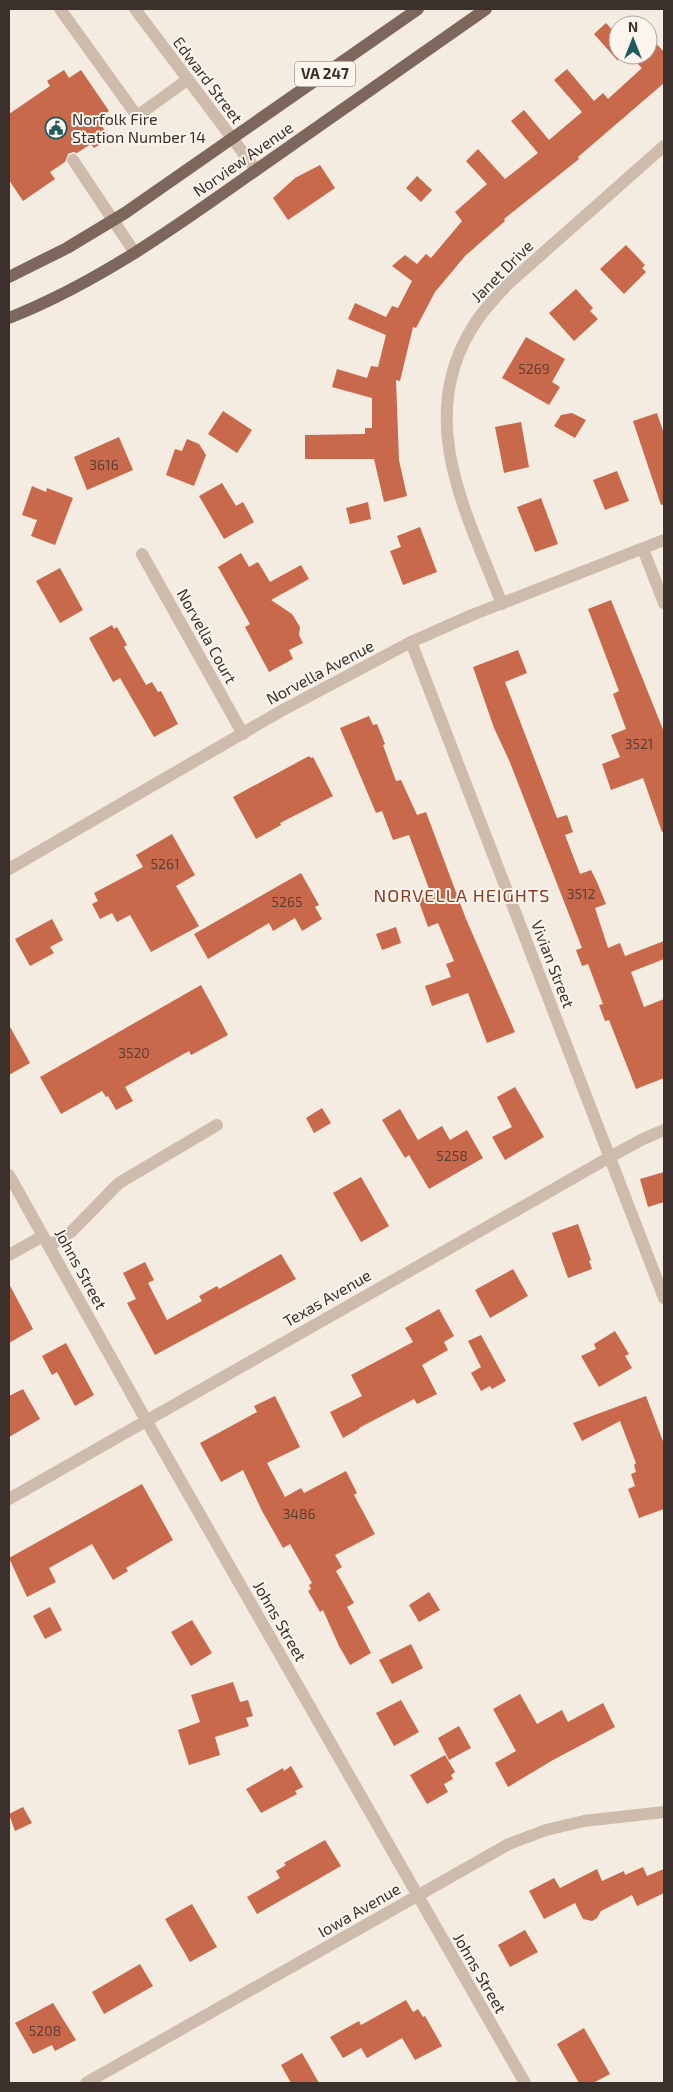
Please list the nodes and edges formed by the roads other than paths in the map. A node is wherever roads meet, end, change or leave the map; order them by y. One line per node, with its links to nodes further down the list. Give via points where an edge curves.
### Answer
1 (60, 9): 5 (street, via 137,116)
2 (135, 9): 5 (street, Edward Street)
3 (418, 9): 6 (main road, Norview Avenue / VA 247)
4 (486, 9): 9 (main road, Norview Avenue / VA 247)
5 (187, 80): 6 (street, Edward Street)
6 (232, 139): 9 (street, Edward Street); 10 (main road, Norview Avenue / VA 247)
7 (664, 146): 18 (street, Janet Drive, via 508,284 467,335 455,363 445,422 449,453 459,491)
8 (73, 160): 10 (street)
9 (256, 170): 11 (main road, Norview Avenue / VA 247)
10 (114, 220): 11 (street); 12 (main road, Norview Avenue / VA 247)
11 (135, 253): 13 (main road, Norview Avenue / VA 247, via 82,284)
12 (9, 277)
13 (9, 318)
14 (664, 540): 15 (street, Norvella Avenue)
15 (643, 549): 17 (street); 18 (street, Norvella Avenue)
16 (142, 554): 20 (street, Norvella Court)
17 (664, 603)
18 (502, 604): 19 (street, Norvella Avenue)
19 (411, 642): 20 (street, Norvella Avenue); 24 (street, Vivian Street)
20 (243, 734): 21 (street, Norvella Avenue)
21 (9, 869)
22 (217, 1125): 26 (street, via 119,1183 72,1232)
23 (664, 1130): 24 (street, Texas Avenue)
24 (610, 1157): 28 (street, Vivian Street); 29 (street, Texas Avenue)
25 (9, 1175): 26 (street, Johns Street)
26 (46, 1241): 27 (street); 29 (street, Johns Street)
27 (9, 1255)
28 (664, 1298)
29 (146, 1420): 30 (street, Texas Avenue); 32 (street, Johns Street)
30 (9, 1499)
31 (664, 1812): 32 (street, Iowa Avenue, via 584,1820 546,1830 509,1844)
32 (417, 1896): 33 (street, Iowa Avenue); 34 (street, Johns Street)
33 (86, 2083)
34 (525, 2083)

